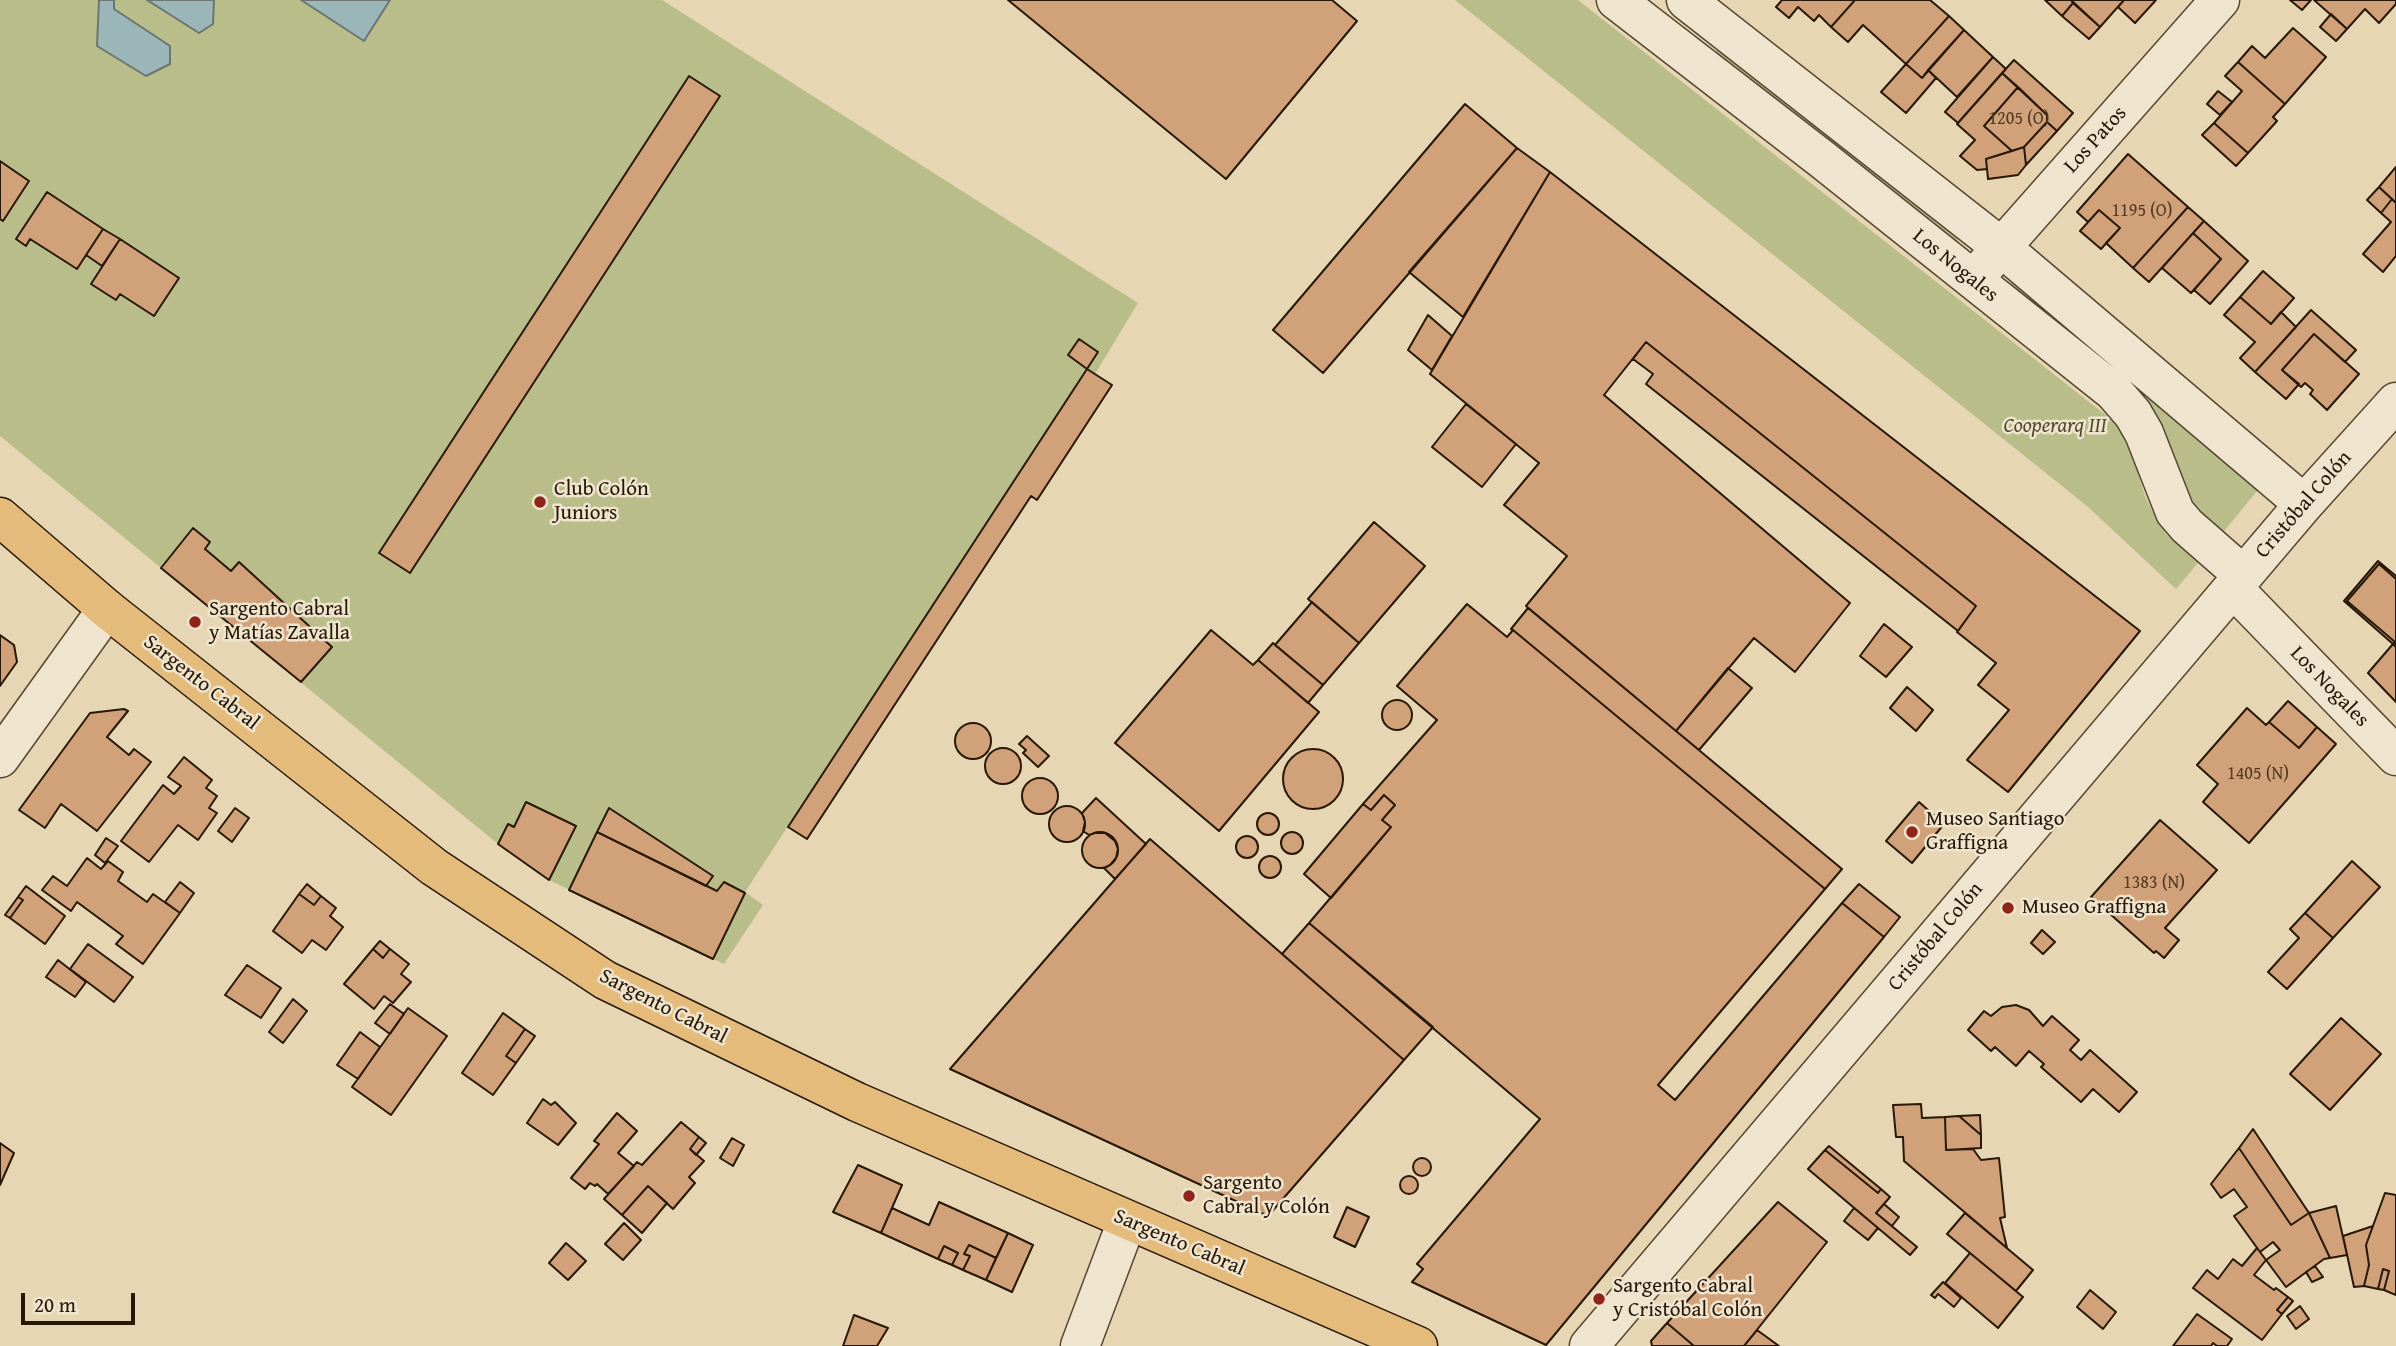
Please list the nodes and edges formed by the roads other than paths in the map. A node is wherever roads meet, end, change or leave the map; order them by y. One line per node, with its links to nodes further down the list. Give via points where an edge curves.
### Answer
1 (1616, 0): 4 (street, Los Nogales)
2 (2220, 0): 5 (street, Los Patos)
3 (1697, 3): 4 (street); 5 (street, Los Nogales)
4 (1669, 41): 6 (street, Los Nogales)
5 (2001, 247): 6 (street, Los Patos); 8 (street, Los Nogales)
6 (1972, 280): 10 (street, Los Nogales, via 2114,392 2144,433 2175,512)
7 (2396, 402): 8 (street, Cristóbal Colón)
8 (2304, 504): 10 (street, Cristóbal Colón)
9 (0, 517): 11 (main road, Sargento Cabral)
10 (2238, 582): 12 (street, Los Nogales); 17 (street, Cristóbal Colón)
11 (107, 609): 13 (street); 14 (main road, Sargento Cabral, via 434,867 605,980 857,1102)
12 (2396, 756)
13 (0, 758)
14 (1127, 1221): 15 (street); 16 (main road, Sargento Cabral)
15 (1080, 1346)
16 (1418, 1346)
17 (1588, 1346)

